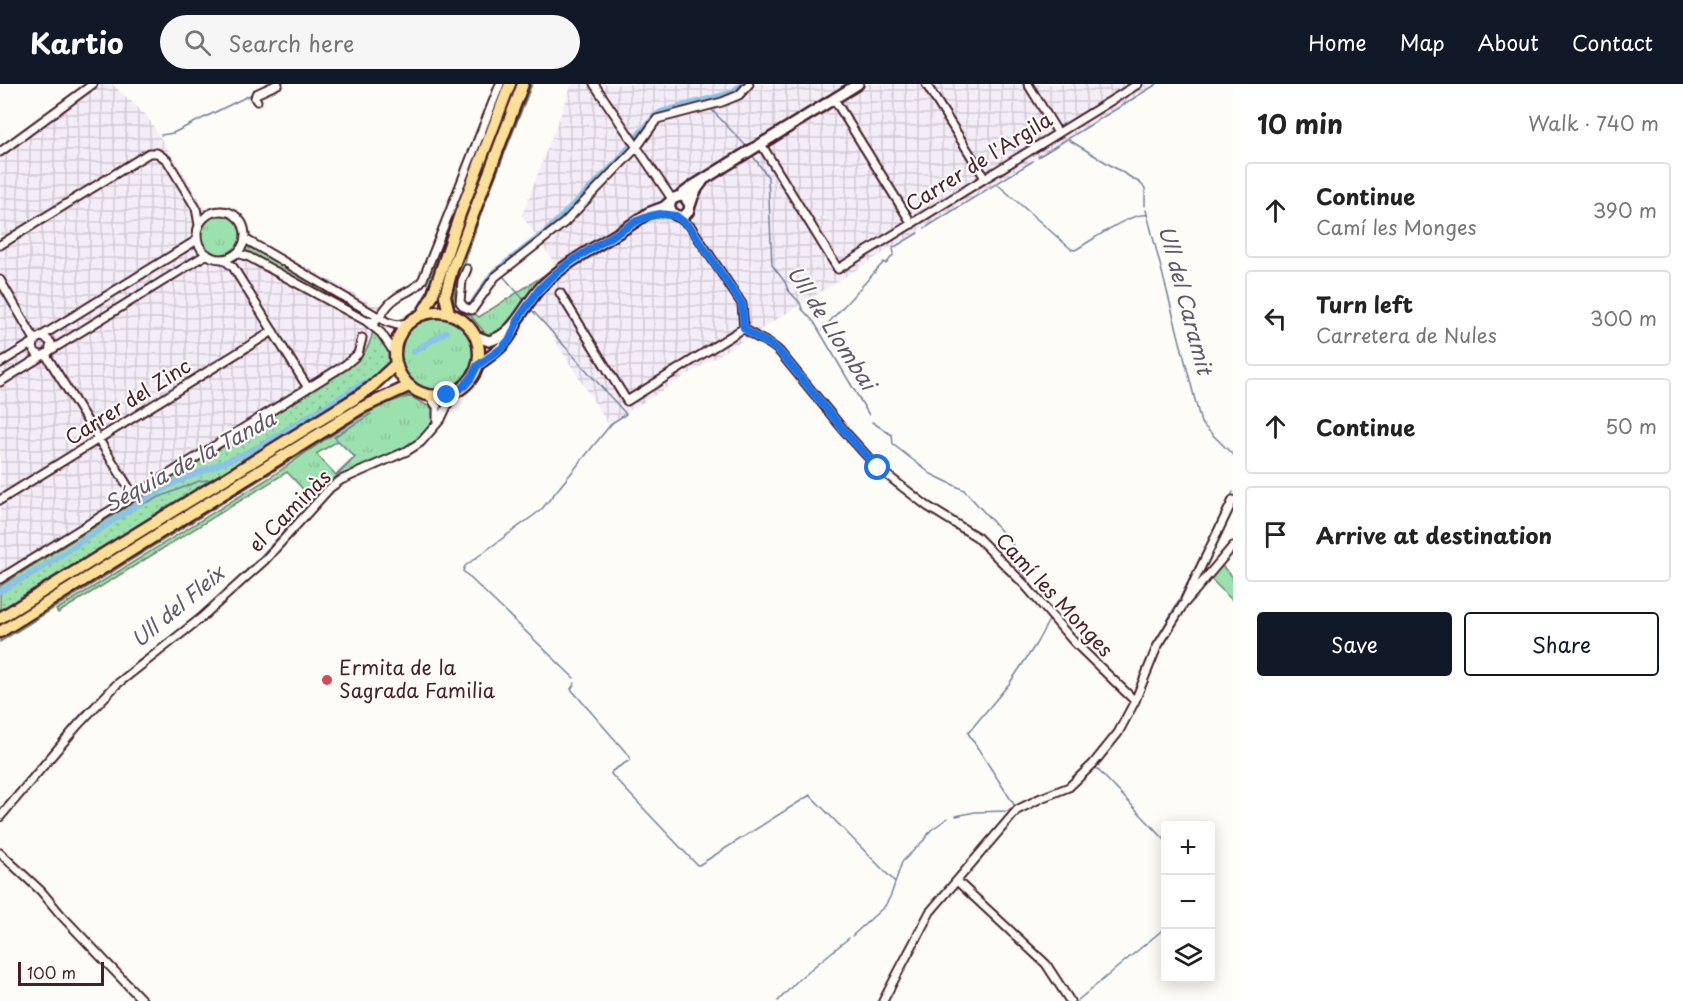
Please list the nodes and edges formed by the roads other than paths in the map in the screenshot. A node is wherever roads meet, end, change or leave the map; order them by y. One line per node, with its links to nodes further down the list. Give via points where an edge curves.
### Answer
1 (93, 84): 17 (street)
2 (278, 84): 13 (street, via 256,94)
3 (500, 84): 39 (street, via 423,279)
4 (510, 84): 42 (main road, via 432,297)
5 (523, 84): 41 (main road, via 452,270 444,299)
6 (594, 84): 16 (street)
7 (749, 84): 16 (street, via 739,95 722,102 657,119)
8 (858, 84): 12 (main road)
9 (926, 84): 18 (street)
10 (1028, 84): 14 (street)
11 (1138, 84): 14 (street, Carrer de l'Argila)
12 (834, 99): 15 (main road); 26 (street)
13 (257, 101)
14 (1058, 133): 18 (street, Carrer de l'Argila)
15 (761, 144): 19 (main road); 26 (street, Carrer de l'Argila, via 838,269)
16 (637, 147): 20 (street); 36 (street, via 564,223 495,277 472,310 460,302)
17 (0, 152)
18 (985, 178): 26 (street, Carrer de l'Argila)
19 (703, 180): 20 (main road); 22 (main road)
20 (673, 197): 22 (main road, via 688,200); 24 (main road, via 669,207); 25 (main road, via 664,207)
21 (196, 208): 23 (street); 27 (street); 31 (street, via 167,160 149,153)
22 (689, 208): 24 (main road, via 683,216); 28 (street)
23 (208, 215): 27 (street); 29 (street, via 223,211 238,217)
24 (677, 216): 25 (main road, via 660,214); 28 (street)
25 (637, 221): 43 (main road, via 555,274)
26 (912, 224)
27 (199, 225): 30 (street)
28 (690, 227): 47 (street, via 742,304)
29 (245, 239): 33 (street); 40 (street)
30 (197, 240): 32 (street); 51 (street)
31 (0, 245)
32 (207, 254): 34 (street); 53 (street)
33 (235, 255): 34 (street); 35 (street); 45 (street, via 249,257)
34 (223, 259): 35 (street)
35 (233, 267): 48 (street)
36 (467, 269)
37 (0, 280): 51 (street)
38 (560, 293): 47 (street, via 627,401)
39 (384, 308): 40 (street); 44 (street)
40 (368, 309): 44 (street)
41 (448, 313): 42 (main road); 49 (main road, via 463,320)
42 (422, 314): 46 (main road)
43 (520, 316): 49 (main road, via 498,338 489,341); 56 (main road, via 510,339)
44 (380, 317): 45 (street); 46 (street, via 391,324)
45 (366, 321): 52 (street, via 381,333)
46 (407, 323): 52 (main road)
47 (744, 328): 72 (street, Camí les Monges, via 779,351 878,468 927,506 977,537)
48 (273, 331): 59 (street); 63 (street, Carrer del Zinc)
49 (475, 336): 56 (main road)
50 (362, 338): 59 (street, via 358,354)
51 (37, 339): 53 (street, via 33,348 36,353); 53 (street, via 47,339 51,344); 54 (street)
52 (394, 352): 55 (main road)
53 (46, 353): 57 (street); 63 (street)
54 (0, 363)
55 (396, 364): 58 (main road); 70 (main road, via 354,399)
56 (477, 366): 60 (main road, via 468,382)
57 (0, 382)
58 (409, 386): 61 (main road); 71 (main road, via 361,408)
59 (308, 388): 64 (street)
60 (453, 393): 61 (main road); 62 (street, el Caminàs)
61 (429, 395): 62 (street, via 437,408)
62 (437, 424): 73 (street, el Caminàs, via 407,451 356,472 330,488 264,561 201,618 116,685)
63 (99, 439): 64 (street); 65 (street, Carrer del Zinc)
64 (134, 496): 68 (street)
65 (0, 500)
66 (1233, 500): 69 (street)
67 (1233, 546): 69 (street)
68 (0, 579)
69 (1183, 605): 72 (street, via 1157,647)
70 (0, 618)
71 (0, 632)
72 (1135, 701): 75 (street, via 1118,733 1079,778 1069,787 1017,810)
73 (0, 817)
74 (0, 853): 76 (street, via 41,891)
75 (957, 881): 77 (street, via 930,912); 78 (street, via 1046,964)
76 (143, 1001)
77 (883, 1001)
78 (1070, 1001)

